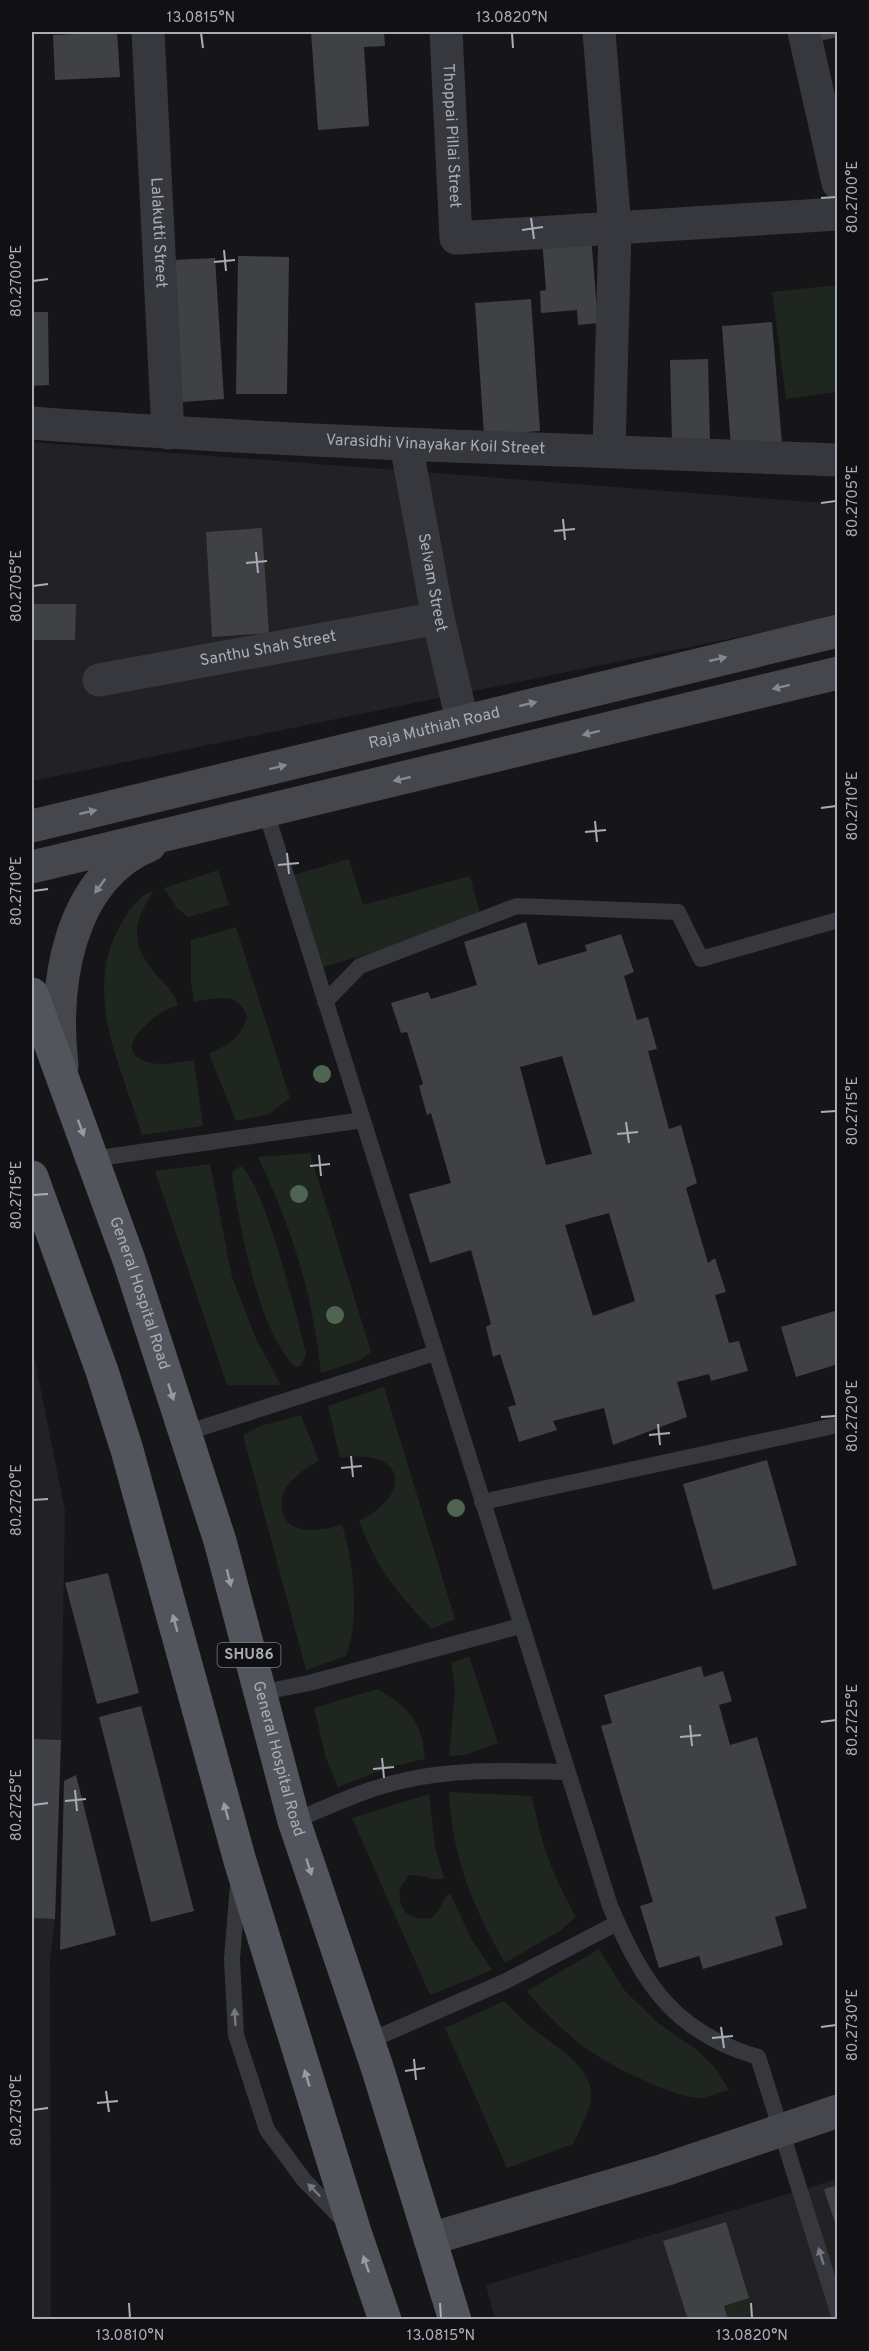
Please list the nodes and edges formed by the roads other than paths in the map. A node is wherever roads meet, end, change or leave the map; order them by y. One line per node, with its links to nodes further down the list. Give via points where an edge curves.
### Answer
1 (148, 32): 9 (street, Lalakutti Street)
2 (446, 32): 7 (street, Thoppai Pillai Street, via 456,238)
3 (599, 32): 7 (street)
4 (804, 32): 5 (street)
5 (837, 183)
6 (837, 214): 7 (street)
7 (615, 228): 11 (street)
8 (32, 423): 9 (street, Varasidhi Vinayakar Koil Street)
9 (168, 433): 10 (street, Varasidhi Vinayakar Koil Street)
10 (406, 444): 11 (street, Varasidhi Vinayakar Koil Street); 13 (street, Selvam Street)
11 (609, 451): 12 (street, Varasidhi Vinayakar Koil Street)
12 (837, 460)
13 (438, 618): 16 (street, Santhu Shah Street); 17 (street, Selvam Street)
14 (837, 631): 17 (main road, Raja Muthiah Road, one-way to 14)
15 (837, 673): 18 (main road, one-way to 18)
16 (99, 680)
17 (462, 720): 19 (main road, Raja Muthiah Road, one-way to 17)
18 (266, 812): 20 (main road); 24 (lane)
19 (32, 826)
20 (182, 832): 21 (main road); 25 (main road, one-way to 25, via 145,847 108,875 75,930 64,961 59,997)
21 (32, 867)
22 (837, 920): 24 (lane, via 701,959 678,912 517,906 360,966)
23 (32, 994): 25 (main road, General Hospital Road / SHU86)
24 (325, 1002): 26 (lane)
25 (64, 1083): 27 (main road, General Hospital Road / SHU86, one-way to 27)
26 (363, 1120): 27 (lane); 29 (lane)
27 (92, 1159): 31 (main road, General Hospital Road / SHU86, one-way to 31)
28 (32, 1177): 37 (main road, one-way to 28, via 127,1450)
29 (435, 1353): 31 (lane); 32 (lane)
30 (837, 1425): 32 (lane)
31 (185, 1433): 34 (main road, General Hospital Road / SHU86, one-way to 34, via 220,1541)
32 (482, 1502): 33 (lane)
33 (520, 1626): 34 (lane, via 331,1678); 35 (lane)
34 (259, 1693): 36 (main road, General Hospital Road / SHU86)
35 (567, 1772): 36 (lane, via 455,1773 406,1780); 38 (lane)
36 (294, 1821): 39 (main road, General Hospital Road / SHU86, one-way to 39)
37 (240, 1861): 42 (main road, one-way to 37); 42 (lane, one-way to 37, via 304,2180 267,2130 236,2035 232,1959)
38 (617, 1923): 39 (lane, via 507,1981); 41 (lane, via 651,1987 676,2014 709,2037 758,2057)
39 (369, 2042): 43 (main road, General Hospital Road / SHU86)
40 (837, 2111): 41 (main road)
41 (782, 2128): 43 (main road, via 664,2170); 44 (lane, one-way to 41)
42 (355, 2232): 45 (main road, one-way to 42)
43 (430, 2239): 46 (main road, General Hospital Road / SHU86)
44 (837, 2313)
45 (385, 2319)
46 (455, 2319)

